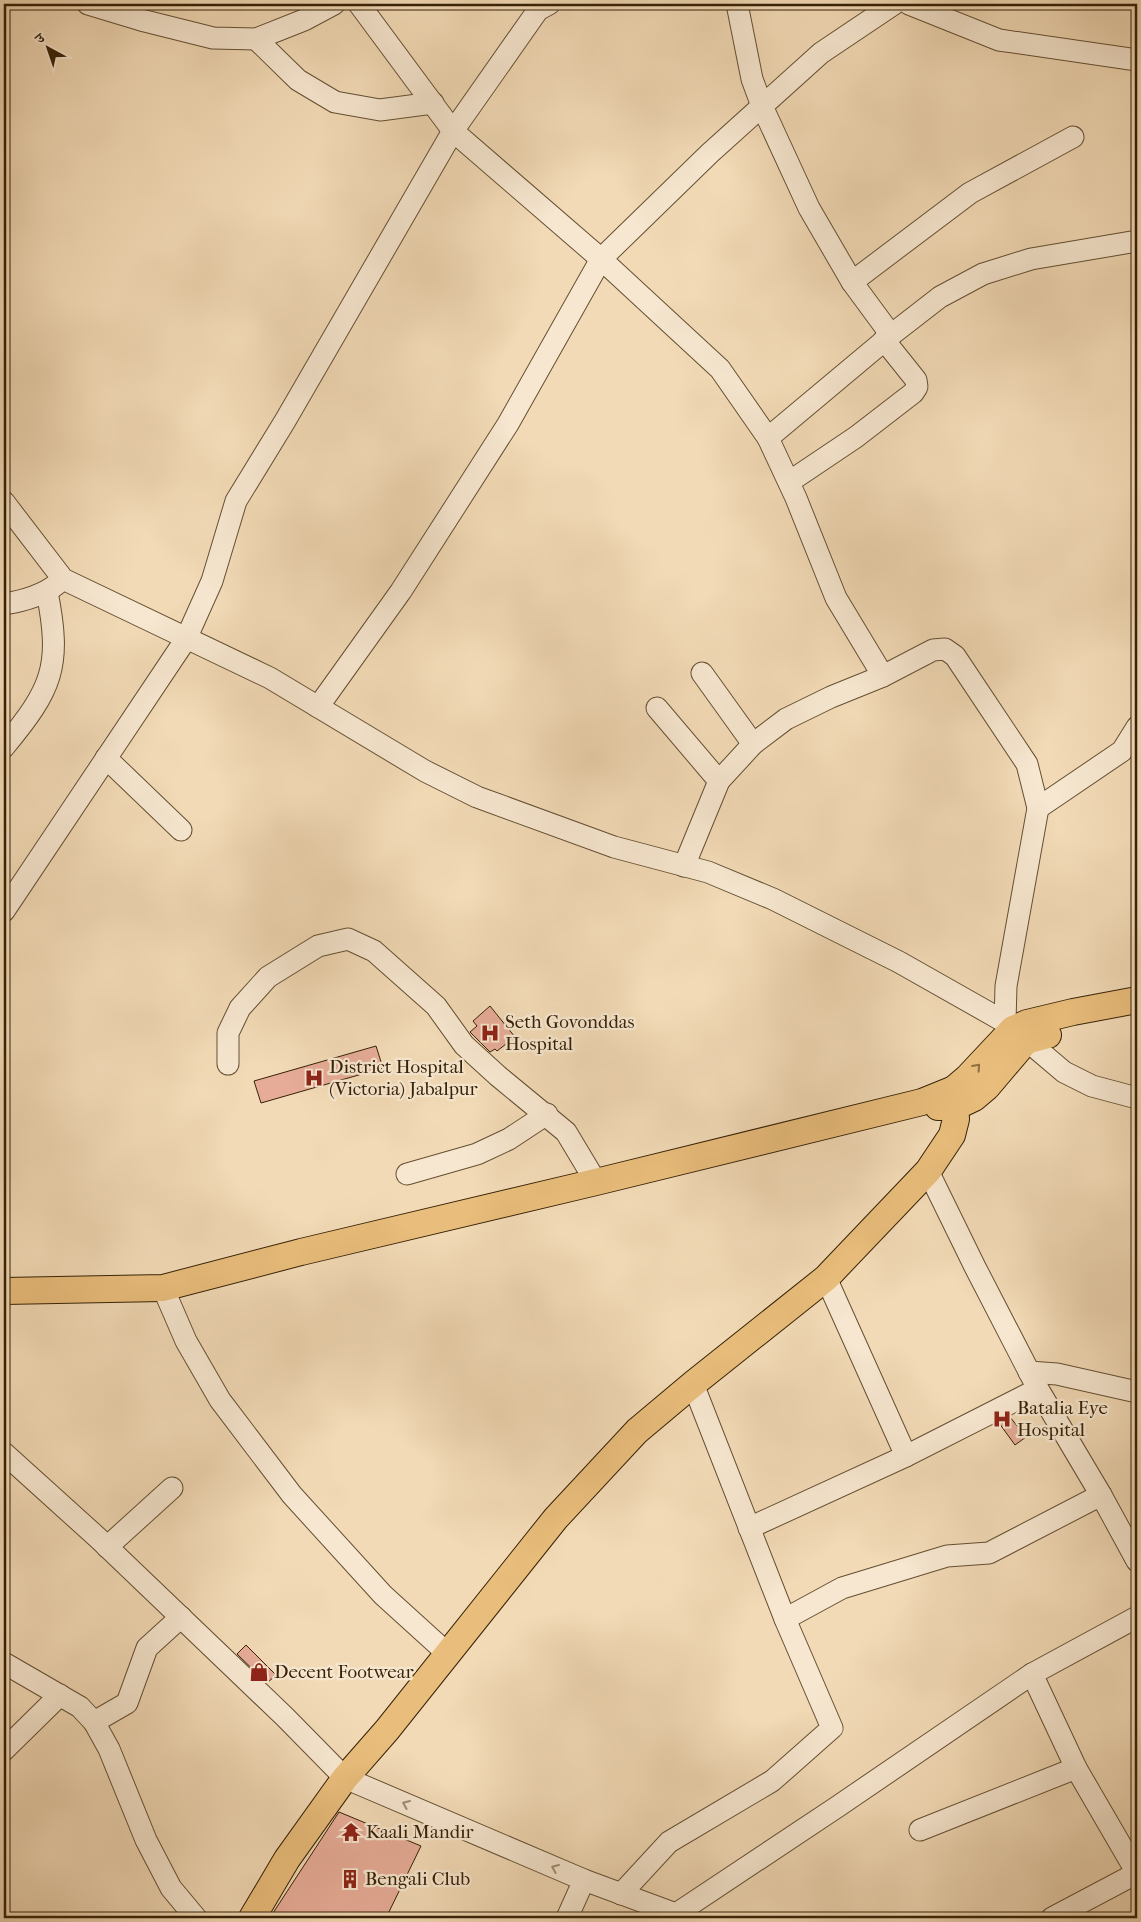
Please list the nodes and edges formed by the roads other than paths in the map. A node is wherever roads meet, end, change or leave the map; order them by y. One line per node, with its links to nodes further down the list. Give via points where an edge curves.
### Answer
1 (88, 4): 8 (street)
2 (334, 4): 9 (street, via 304,20)
3 (359, 4): 11 (street)
4 (549, 4): 13 (street, via 538,10)
5 (737, 4): 12 (street, via 752,79)
6 (894, 4): 12 (street, via 822,53)
7 (909, 4): 10 (street, via 999,40)
8 (135, 12): 9 (street, via 213,38)
9 (256, 38): 11 (street, via 298,80 335,102 380,110)
10 (1137, 60)
11 (433, 103): 13 (street)
12 (762, 106): 16 (street); 17 (street, via 809,208)
13 (453, 131): 16 (street); 24 (street, via 236,501 212,581)
14 (1073, 137): 17 (street, via 970,192)
15 (1137, 241): 18 (street, via 1031,259 983,274 940,297)
16 (601, 259): 19 (street, via 720,369); 27 (street, via 508,424 401,591)
17 (852, 282): 18 (street)
18 (888, 337): 19 (street); 20 (street, via 916,380 917,387 913,393 856,437)
19 (768, 438): 20 (street)
20 (789, 482): 26 (street, via 836,598)
21 (4, 502): 22 (street)
22 (55, 585): 23 (street, via 19,602); 24 (street); 31 (street, via 54,660 47,685 37,706)
23 (4, 604)
24 (186, 639): 27 (street, via 270,678); 32 (street)
25 (702, 673): 30 (street)
26 (883, 676): 30 (street, via 786,719); 34 (street, via 933,650 945,649 955,656 1027,764)
27 (318, 707): 36 (street, via 425,771 477,797 614,847)
28 (657, 708): 33 (street)
29 (1137, 727): 34 (street, via 1122,751)
30 (753, 744): 33 (street)
31 (4, 747)
32 (106, 758): 35 (street); 37 (street)
33 (719, 781): 36 (street)
34 (1038, 808): 40 (street, via 1006,986)
35 (181, 830)
36 (684, 866): 40 (street, via 708,872 773,899 899,962)
37 (4, 911)
38 (1137, 1000): 40 (main road, via 1027,1023)
39 (1137, 1017): 40 (main road, via 1086,1026)
40 (1015, 1030): 42 (main road, via 987,1087 974,1098); 43 (street, via 1071,1076 1092,1086)
41 (228, 1064): 44 (street, via 228,1034 240,1008 268,978 318,946 348,938 374,951 436,1006 464,1044 498,1076)
42 (954, 1098): 45 (main road, via 956,1119 952,1135); 47 (main road, via 937,1107 922,1102)
43 (1137, 1098)
44 (547, 1114): 46 (street, via 509,1139 477,1154); 47 (street, via 566,1132)
45 (928, 1170): 48 (main road); 51 (street)
46 (407, 1174)
47 (596, 1182): 49 (main road)
48 (826, 1278): 52 (main road); 55 (street)
49 (163, 1288): 50 (main road); 64 (street, via 186,1341 220,1400 292,1495 383,1595)
50 (4, 1291)
51 (1034, 1380): 53 (street, via 1057,1374); 55 (street); 57 (street)
52 (693, 1384): 58 (street); 64 (main road, via 637,1432 556,1518)
53 (1137, 1392)
54 (4, 1453): 59 (street)
55 (906, 1456): 58 (street)
56 (172, 1488): 59 (street)
57 (1100, 1495): 60 (street); 63 (street, via 989,1553 947,1556 842,1588)
58 (749, 1528): 63 (street)
59 (107, 1547): 61 (street)
60 (1137, 1561)
61 (181, 1617): 68 (street, via 147,1648 127,1703); 71 (street)
62 (1137, 1617): 66 (street)
63 (785, 1619): 75 (street, via 832,1728 772,1781 669,1842)
64 (448, 1654): 71 (main road)
65 (4, 1664): 67 (street)
66 (1032, 1674): 70 (street); 76 (street)
67 (60, 1695): 68 (street); 69 (street)
68 (94, 1722): 77 (street, via 166,1880)
69 (4, 1750)
70 (1076, 1768): 72 (street); 73 (street)
71 (345, 1778): 74 (street, one-way to 71); 78 (main road, via 287,1859)
72 (920, 1830)
73 (1137, 1873): 80 (street)
74 (584, 1880): 75 (street); 79 (street)
75 (621, 1894): 76 (street)
76 (679, 1916)
77 (196, 1918)
78 (252, 1918)
79 (567, 1918)
80 (1052, 1918)

